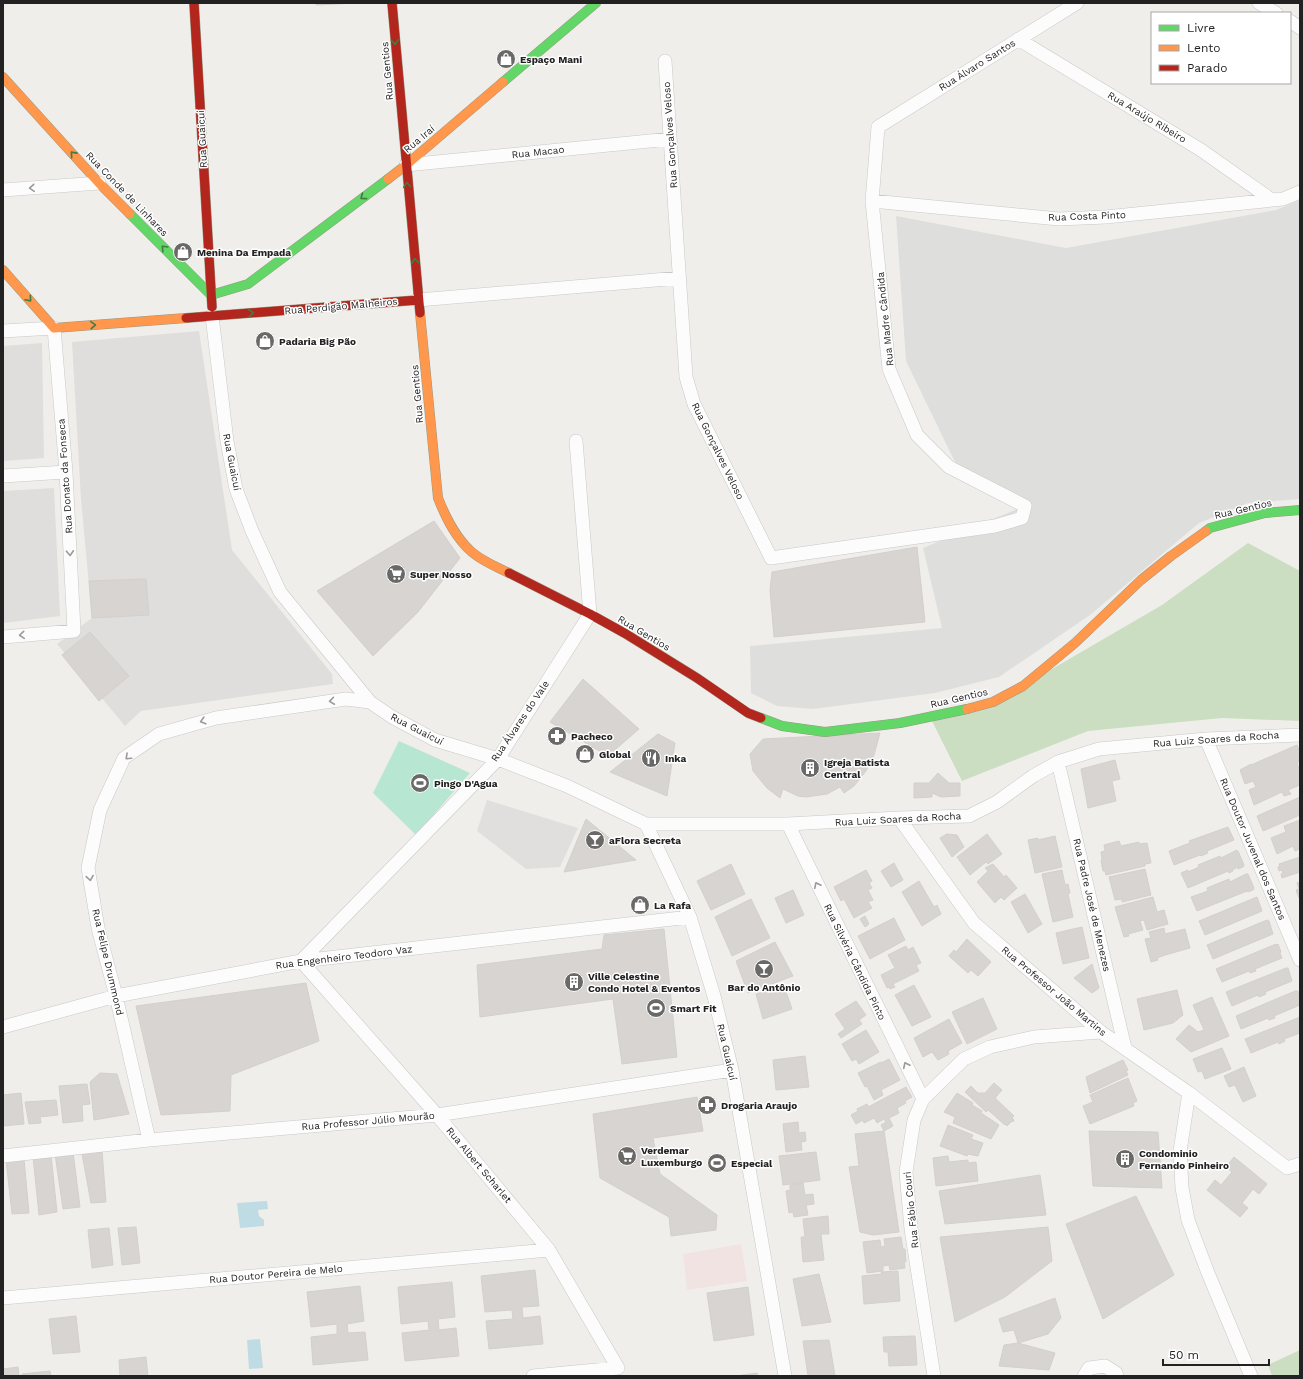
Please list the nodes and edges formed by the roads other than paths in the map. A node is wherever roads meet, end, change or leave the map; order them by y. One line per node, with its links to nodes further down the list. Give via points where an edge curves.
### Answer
1 (194, 3): 24 (street, Rua Guaicuí)
2 (392, 3): 14 (street, Rua Gentios, one-way to 14)
3 (596, 3): 14 (street, Rua Iraí)
4 (1077, 3): 9 (street, Rua Álvaro Santos)
5 (1260, 3): 6 (street)
6 (1274, 12)
7 (1291, 23): 8 (street)
8 (1300, 28)
9 (1018, 39): 12 (street, Rua Álvaro Santos); 19 (street, Rua Araújo Ribeiro, via 1201,150)
10 (665, 61): 13 (street, Rua Gonçalves Veloso)
11 (3, 77): 15 (street, Rua Conde de Linhares, one-way to 11)
12 (878, 127): 20 (street, Rua Madre Cândida)
13 (670, 139): 14 (street, Rua Macao); 23 (street, Rua Gonçalves Veloso)
14 (406, 165): 16 (street, Rua Iraí); 21 (street, Rua Gentios, one-way to 14)
15 (99, 183): 17 (street, one-way to 17); 24 (street, Rua Conde de Linhares, one-way to 15)
16 (378, 186): 21 (street, via 395,193); 24 (street, Rua Iraí, one-way to 24, via 248,284)
17 (3, 190)
18 (1300, 192): 19 (street, Rua Costa Pinto, via 1283,199)
19 (1272, 200): 20 (street, Rua Costa Pinto, via 1106,217 1059,219)
20 (872, 201): 33 (street, Rua Madre Cândida, via 889,369 916,435 949,467 1025,506)
21 (409, 205): 25 (street, Rua Gentios, one-way to 21)
22 (3, 270): 27 (street, one-way to 27)
23 (679, 278): 25 (street, Rua Perdigão Malheiros); 33 (street, Rua Gonçalves Veloso, via 686,378 694,404 771,558 995,526)
24 (211, 295): 26 (street, Rua Guaicuí)
25 (418, 300): 26 (street, Rua Perdigão Malheiros, one-way to 25); 34 (street, Rua Gentios, via 438,498 447,520 473,553)
26 (212, 316): 27 (street, Rua Perdigão Malheiros, one-way to 26); 36 (street, Rua Guaicuí, via 227,441 236,489 252,531 280,592)
27 (54, 328): 28 (street, Rua Perdigão Malheiros); 30 (street, Rua Donato da Fonseca)
28 (3, 331)
29 (576, 441): 34 (street)
30 (66, 472): 31 (street); 35 (street, Rua Donato da Fonseca, one-way to 35, via 74,631)
31 (3, 476)
32 (1300, 510): 34 (street, Rua Gentios, via 1265,513 1210,528 1141,580 1075,643 1023,686 993,702 900,722 825,732 782,726 748,713 697,678)
33 (1022, 518)
34 (590, 614): 39 (street, Rua Álvares do Vale)
35 (3, 637)
36 (370, 702): 39 (street, Rua Guaicuí, via 435,740); 47 (street, Rua Felipe Drummond, one-way to 47, via 346,699 216,718 159,734 124,758 100,810 88,868 98,928)
37 (1300, 735): 38 (street, Rua Luiz Soares da Rocha)
38 (1206, 739): 40 (street, Rua Luiz Soares da Rocha, via 1099,749); 45 (street, Rua Doutor Juvenal dos Santos)
39 (498, 759): 42 (street, Rua Guaicuí, via 567,786); 46 (street, Rua Álvares do Vale)
40 (1058, 762): 41 (street, Rua Luiz Soares da Rocha, via 1033,776 997,802 969,816); 50 (street, Rua Padre José de Menezes)
41 (899, 818): 43 (street, Rua Luiz Soares da Rocha); 49 (street, Rua Professor João Martins, via 974,924)
42 (646, 824): 43 (street, Rua Luiz Soares da Rocha); 44 (street, Rua Guaicuí)
43 (788, 824): 53 (street, Rua Silvéria Cândida Pinto, one-way to 43)
44 (690, 917): 46 (street, Rua Engenheiro Teodoro Vaz); 51 (street, Rua Guaicuí, via 714,996)
45 (1300, 960)
46 (301, 961): 47 (street, Rua Engenheiro Teodoro Vaz); 54 (street, Rua Albert Scharlet)
47 (116, 996): 48 (street, Rua Engenheiro Teodoro Vaz); 55 (street, Rua Felipe Drummond)
48 (3, 1027)
49 (1101, 1032): 50 (street, Rua Professor João Martins); 53 (street, Rua Fábio Couri, via 1034,1037 990,1047 964,1059)
50 (1125, 1048): 52 (street, Rua Professor João Martins)
51 (732, 1070): 54 (street, Rua Professor Júlio Mourão); 62 (street, Rua Guaicuí)
52 (1189, 1093): 57 (street, Rua Professor João Martins, via 1287,1168); 65 (street, via 1180,1151 1182,1188 1188,1220)
53 (923, 1100): 63 (street, Rua Fábio Couri, via 914,1120 906,1172 911,1229)
54 (437, 1115): 55 (street, Rua Professor Júlio Mourão); 58 (street, Rua Albert Scharlet)
55 (149, 1140): 56 (street, Rua Professor Júlio Mourão)
56 (3, 1156)
57 (1300, 1164)
58 (550, 1250): 59 (street, Rua Doutor Pereira de Melo); 61 (street, Rua Albert Scharlet, via 618,1368)
59 (3, 1298)
60 (1086, 1372): 64 (street, via 1105,1366 1116,1372)
61 (533, 1376)
62 (785, 1376)
63 (934, 1376)
64 (1117, 1376)
65 (1251, 1376)

